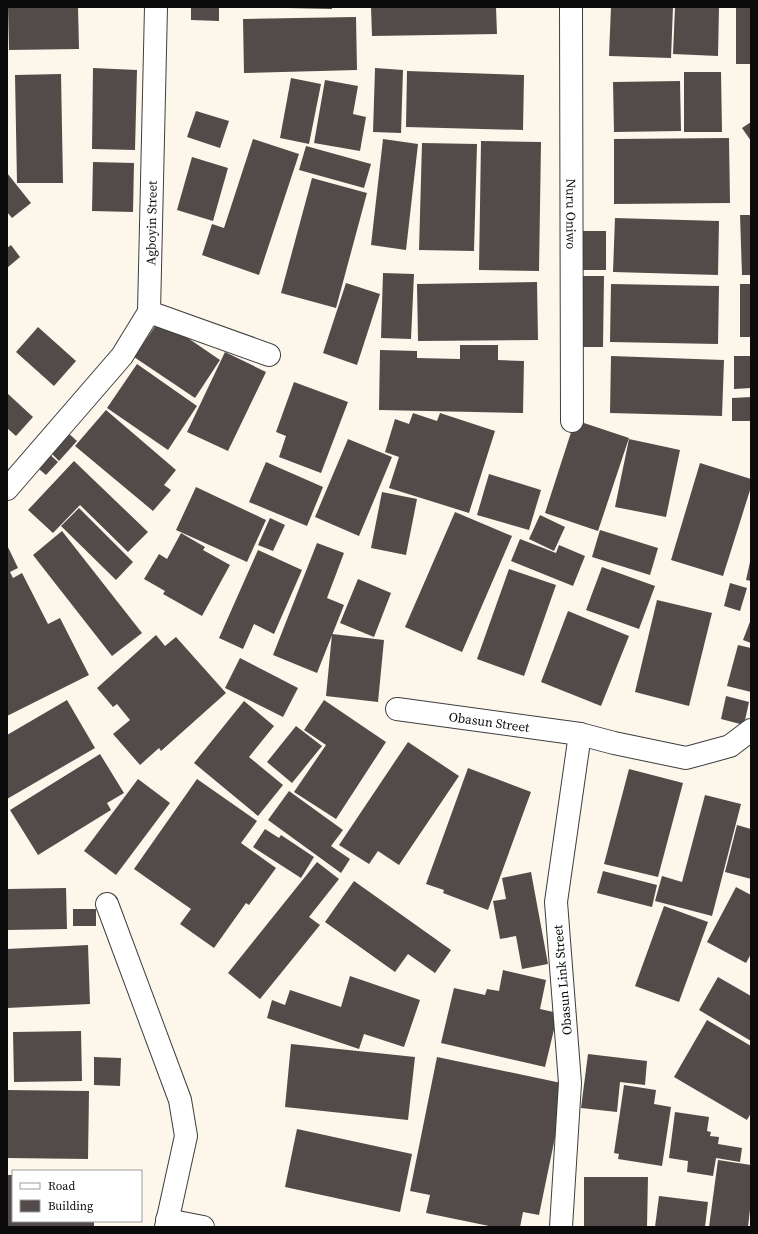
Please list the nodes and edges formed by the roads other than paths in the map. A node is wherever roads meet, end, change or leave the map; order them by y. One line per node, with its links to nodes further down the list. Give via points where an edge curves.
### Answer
1 (156, 7): 3 (street, Agboyin Street)
2 (571, 7): 5 (street, Nuru Oniwo)
3 (149, 312): 4 (street); 6 (street, via 122,356)
4 (269, 355)
5 (572, 421)
6 (7, 489)
7 (397, 709): 9 (street, Obasun Street)
8 (751, 730): 9 (street, Obasun Street, via 730,746 686,758)
9 (580, 734): 13 (street, Obasun Link Street, via 556,902 570,1083)
10 (107, 904): 11 (street, via 180,1100 186,1136)
11 (166, 1223): 12 (street)
12 (204, 1227)
13 (561, 1227)

